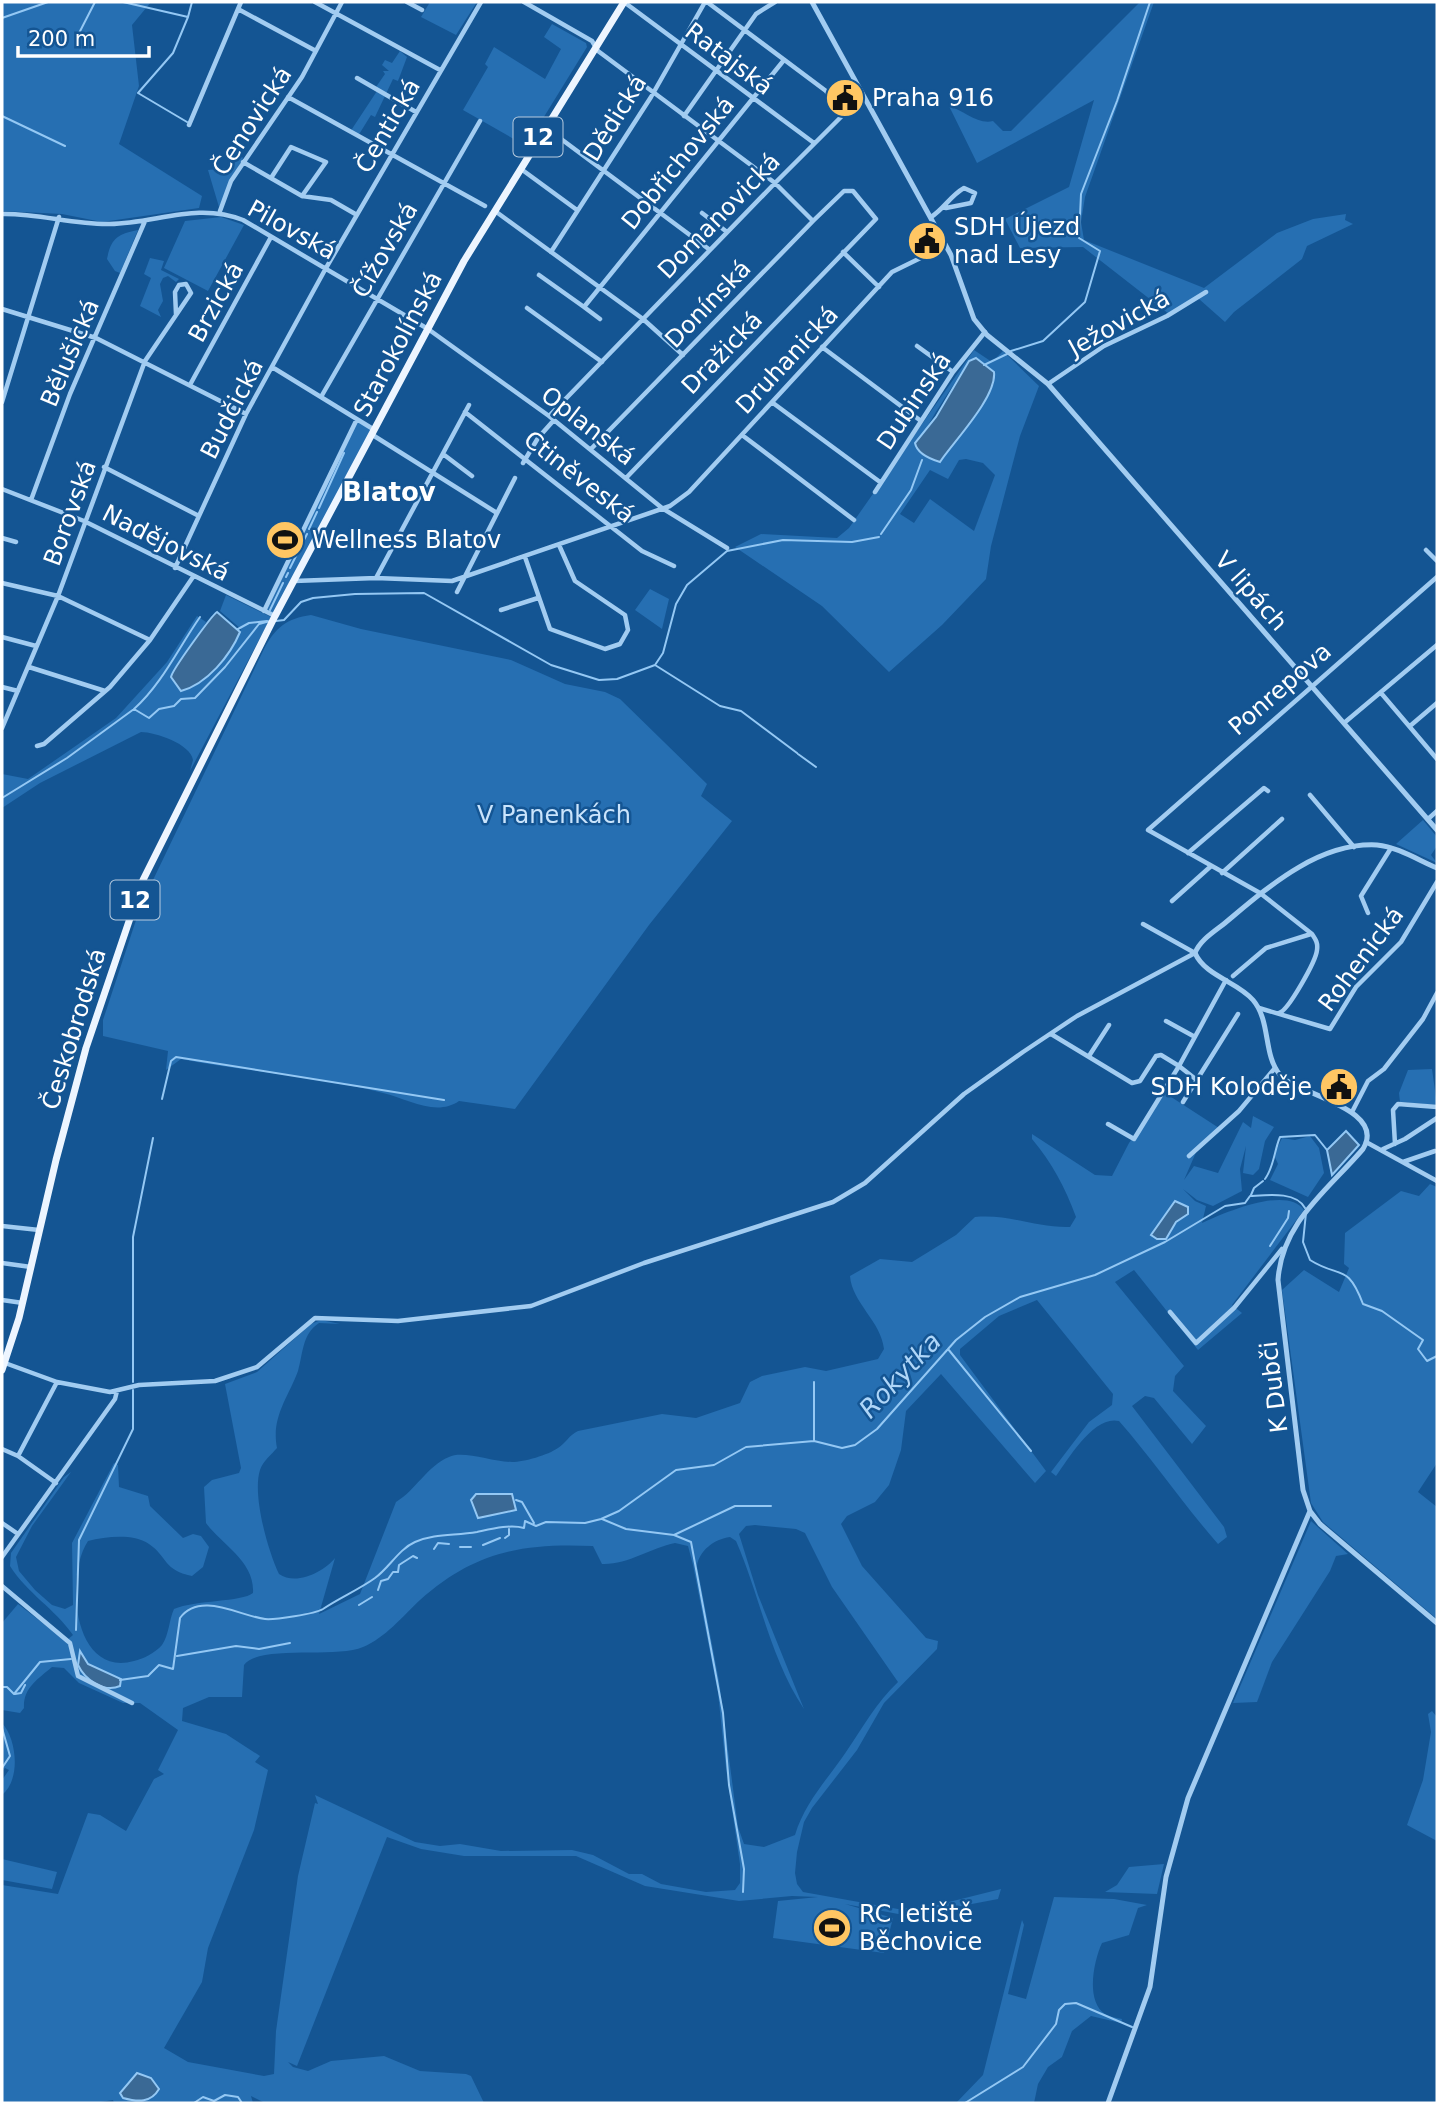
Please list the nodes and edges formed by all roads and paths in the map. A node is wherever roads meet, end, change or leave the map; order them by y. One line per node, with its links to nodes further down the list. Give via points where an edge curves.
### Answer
1 (241, 2): 11 (street)
2 (315, 2): 13 (street)
3 (342, 2): 13 (street, Čenovická)
4 (407, 2): 12 (street)
5 (481, 2): 19 (street, Čentická)
6 (524, 2): 16 (street)
7 (624, 2): 15 (street, Ratajská); 16 (main road, Starokolínská / 12)
8 (706, 2): 14 (street); 15 (street, Dědická)
9 (775, 2): 14 (street, via 759,11)
10 (812, 2): 24 (street)
11 (238, 9): 17 (street, Čenovická); 30 (street)
12 (422, 10)
13 (336, 13): 17 (street, Čenovická); 19 (street)
14 (744, 30): 18 (street); 20 (street)
15 (682, 45): 20 (street, Ratajská); 22 (street, Dědická)
16 (595, 47): 22 (street); 31 (main road, Starokolínská / 12)
17 (316, 51): 23 (street, Čenovická)
18 (784, 60): 25 (street, Dobřichovská); 27 (street, via 832,96)
19 (440, 70): 26 (street, Čentická)
20 (715, 70): 25 (street, Ratajská); 28 (street)
21 (357, 78): 26 (street)
22 (652, 92): 28 (street); 37 (street, Dědická)
23 (288, 97): 34 (street); 35 (street, Čenovická)
24 (864, 98): 27 (street, Domanovická); 53 (street)
25 (753, 99): 32 (street, Dobřichovská); 33 (street, Ratajská)
26 (415, 112): 34 (street, Čentická)
27 (844, 114): 33 (street, Domanovická)
28 (684, 116): 32 (street)
29 (480, 121): 40 (street, Čížovská)
30 (189, 125)
31 (544, 127): 36 (main road, Starokolínská / 12); 37 (street)
32 (718, 141): 39 (street); 48 (street, Dobřichovská)
33 (814, 143): 39 (street, Domanovická)
34 (391, 155): 40 (street); 51 (street, Čentická)
35 (243, 162): 38 (street); 47 (street, Čenovická)
36 (520, 168): 45 (main road, Starokolínská / 12); 46 (street)
37 (603, 171): 46 (street, Dědická); 48 (street)
38 (271, 178): 42 (street); 42 (street, via 291,147 317,156 326,162)
39 (775, 183): 55 (street); 56 (street, Domanovická)
40 (444, 184): 43 (street); 67 (street, Čížovská)
41 (853, 191): 55 (street, Donínská, via 844,191); 61 (street, Dražická, via 877,217)
42 (302, 196): 51 (street, via 331,200)
43 (485, 206)
44 (946, 208): 44 (street, via 971,203 975,193 964,188); 53 (street)
45 (494, 210): 60 (street); 75 (main road, Starokolínská / 12)
46 (577, 210): 60 (street, Dědická)
47 (220, 211): 54 (street, Pilovská); 57 (street, Pilovská)
48 (660, 213): 59 (street); 64 (street, Dobřichovská)
49 (702, 213): 56 (street)
50 (2, 214): 52 (street, Pilovská)
51 (357, 215): 62 (street, Čentická)
52 (59, 217): 54 (street, Pilovská, via 108,225); 72 (street)
53 (930, 217): 58 (street)
54 (145, 221): 77 (street, Bělušická)
55 (813, 221): 80 (street, Donínská)
56 (727, 232): 59 (street, Domanovická)
57 (271, 237): 62 (street, Pilovská); 85 (street, Brzická)
58 (946, 246): 65 (street, Druhanická, via 900,267); 76 (street, via 967,305)
59 (710, 250): 74 (street, Domanovická)
60 (551, 252): 64 (street)
61 (843, 252): 65 (street); 106 (street, Dražická)
62 (326, 268): 67 (street, Pilovská); 83 (street, Budčická)
63 (539, 275): 69 (street)
64 (599, 287): 69 (street, Dobřichovská); 74 (street)
65 (878, 287): 79 (street, Druhanická)
66 (1206, 292): 86 (street, Ježovická, via 1104,346)
67 (377, 300): 75 (street, Pilovská); 87 (street, Čížovská)
68 (527, 307): 82 (street)
69 (584, 307): 73 (street)
70 (2, 309): 72 (street)
71 (176, 314): 71 (street, Borovská, via 191,293 186,284 176,290); 81 (street, Borovská)
72 (29, 317): 77 (street); 88 (street)
73 (600, 319)
74 (643, 319): 80 (street); 82 (street, Domanovická)
75 (428, 329): 93 (street, Oplanská); 96 (main road, Starokolínská / 12)
76 (985, 332): 84 (street, Dubinská); 86 (street, V lipách)
77 (96, 338): 81 (street); 110 (street, Bělušická)
78 (917, 346): 84 (street)
79 (822, 347): 89 (street, Druhanická); 95 (street)
80 (683, 355): 98 (street, Donínská)
81 (145, 360): 85 (street); 102 (street, Borovská)
82 (602, 362): 93 (street, Domanovická)
83 (272, 367): 87 (street); 92 (street, Budčická)
84 (953, 372): 95 (street, Dubinská)
85 (191, 383): 92 (street)
86 (1048, 384): 143 (street, V lipách)
87 (321, 397): 94 (street)
88 (2, 402)
89 (773, 403): 97 (street, Druhanická); 107 (street)
90 (469, 405): 91 (street)
91 (466, 412): 99 (street); 100 (street, Ctiněveská)
92 (246, 414): 113 (street, Budčická)
93 (552, 418): 98 (street, Oplanská); 100 (street, Domanovická)
94 (357, 419): 96 (street); 136 (street, Starokolínská)
95 (921, 421): 107 (street, Dubinská)
96 (372, 432): 103 (street); 130 (main road, Starokolínská / 12)
97 (742, 435): 111 (street, Druhanická, via 681,500); 114 (street)
98 (591, 449): 106 (street, Oplanská)
99 (443, 454): 103 (street); 104 (street)
100 (526, 457): 101 (street, Domanovická); 116 (street, Ctiněveská)
101 (523, 463)
102 (104, 467): 113 (street); 115 (street, Borovská)
103 (433, 473): 112 (street); 129 (street)
104 (472, 476)
105 (516, 478): 112 (street)
106 (626, 478): 111 (street, Oplanská)
107 (880, 482): 109 (street, Dubinská)
108 (2, 489): 110 (street, Nadějovská)
109 (875, 492)
110 (31, 500): 115 (street, Nadějovská)
111 (662, 508): 116 (street, Druhanická); 120 (street, Oplanská)
112 (497, 513): 128 (street)
113 (199, 516): 125 (street, Budčická)
114 (855, 520)
115 (84, 521): 125 (street, Nadějovská); 133 (street, Borovská)
116 (613, 526): 119 (street, Druhanická); 124 (street, Ctiněveská, via 642,551)
117 (2, 538): 118 (street)
118 (16, 542)
119 (559, 545): 122 (street, Druhanická); 134 (street, via 575,580 625,615 626,638 605,649 556,633)
120 (727, 548)
121 (1426, 550): 123 (street)
122 (525, 557): 128 (street, Druhanická); 134 (street)
123 (1437, 561)
124 (674, 566)
125 (175, 568): 126 (street, Nadějovská)
126 (192, 577): 136 (street, Nadějovská); 139 (street)
127 (1437, 577): 143 (street, Ponrepova)
128 (464, 578): 129 (street, Druhanická); 132 (street)
129 (376, 579): 130 (street, Druhanická)
130 (293, 582): 137 (main road, Starokolínská / 12)
131 (2, 583): 133 (street)
132 (457, 592)
133 (58, 596): 139 (street); 141 (street, Borovská)
134 (538, 598): 135 (street)
135 (501, 610)
136 (264, 611): 137 (street, Nadějovská)
137 (273, 620): 149 (main road, Starokolínská / 12)
138 (2, 637): 141 (street)
139 (150, 640): 146 (street)
140 (1437, 645): 147 (street)
141 (36, 646): 142 (street, Borovská)
142 (29, 667): 145 (street, Borovská); 146 (street)
143 (1311, 685): 150 (street, V lipách); 163 (street, Ponrepova, via 1148,830)
144 (2, 687): 145 (street)
145 (18, 691): 152 (street, Borovská)
146 (105, 691): 153 (street)
147 (1381, 692): 150 (street); 151 (street)
148 (1437, 703): 151 (street)
149 (224, 714): 201 (main road, Českobrodská / 12, via 131,909 86,1048)
150 (1344, 723): 159 (street, V lipách)
151 (1410, 726): 154 (street)
152 (2, 728)
153 (37, 746)
154 (1437, 758)
155 (1268, 791): 163 (street, via 1264,788)
156 (1310, 795): 161 (street)
157 (1437, 811): 159 (street)
158 (1282, 819): 166 (street)
159 (1428, 819): 160 (street, V lipách)
160 (1437, 830)
161 (1354, 847): 162 (street); 168 (street, via 1304,865)
162 (1391, 848): 165 (street); 170 (street, via 1361,896)
163 (1188, 853): 164 (street)
164 (1210, 867): 166 (street); 169 (street)
165 (1437, 868)
166 (1222, 873): 168 (street)
167 (1437, 882): 178 (street, Rohenická, via 1401,942 1356,987 1330,1029)
168 (1260, 893): 172 (street); 173 (street)
169 (1172, 901)
170 (1368, 912)
171 (1143, 924): 173 (street)
172 (1312, 934): 174 (street, via 1266,948); 178 (street, via 1316,954 1289,1006)
173 (1195, 953): 175 (street); 182 (street)
174 (1233, 976)
175 (1226, 980): 177 (street); 183 (street)
176 (1437, 993): 190 (street, via 1393,1058 1368,1081)
177 (1259, 1008): 178 (street, Rohenická); 186 (street)
178 (1279, 1013)
179 (1238, 1014): 187 (street)
180 (1167, 1021): 183 (street)
181 (1109, 1025): 184 (street)
182 (1051, 1034): 184 (street); 210 (street, via 964,1094 865,1183 817,1208 644,1263 531,1306 398,1321 315,1318 246,1373 215,1381 139,1385)
183 (1195, 1037): 185 (street)
184 (1089, 1056): 185 (street, via 1137,1084 1156,1056)
185 (1179, 1066): 187 (street); 192 (street, via 1134,1139)
186 (1275, 1068): 190 (street, via 1285,1080); 197 (street, via 1239,1111)
187 (1198, 1081): 188 (street)
188 (1183, 1102)
189 (1437, 1107): 194 (street, via 1398,1104 1393,1110)
190 (1352, 1112): 193 (street, via 1366,1132)
191 (1437, 1118): 194 (street)
192 (1108, 1124)
193 (1366, 1142): 195 (street); 202 (street, K Dubči, via 1302,1216)
194 (1395, 1144): 195 (street)
195 (1382, 1149): 198 (street)
196 (1435, 1151): 198 (street)
197 (1189, 1156)
198 (1402, 1162): 199 (street)
199 (1437, 1181)
200 (2, 1226): 201 (street)
201 (39, 1230): 204 (main road, Českobrodská / 12)
202 (1282, 1249): 207 (street, via 1234,1308 1196,1343); 214 (street, K Dubči, via 1278,1280 1303,1490)
203 (2, 1263): 204 (street)
204 (31, 1267): 206 (main road, Českobrodská / 12)
205 (2, 1300): 206 (street)
206 (23, 1303): 208 (main road, Českobrodská / 12)
207 (1170, 1312)
208 (3, 1366): 209 (street)
209 (57, 1382): 210 (street); 212 (street)
210 (117, 1391): 213 (street)
211 (2, 1449): 212 (street)
212 (18, 1456): 213 (street)
213 (55, 1483): 216 (street)
214 (1310, 1511): 219 (street); 221 (street, via 1195,1778 1162,1900 1150,1987)
215 (2, 1523): 216 (street)
216 (18, 1534): 217 (street)
217 (2, 1557)
218 (2, 1586): 220 (street, via 70,1643 81,1679)
219 (1437, 1623)
220 (132, 1703)
221 (1108, 2103)

